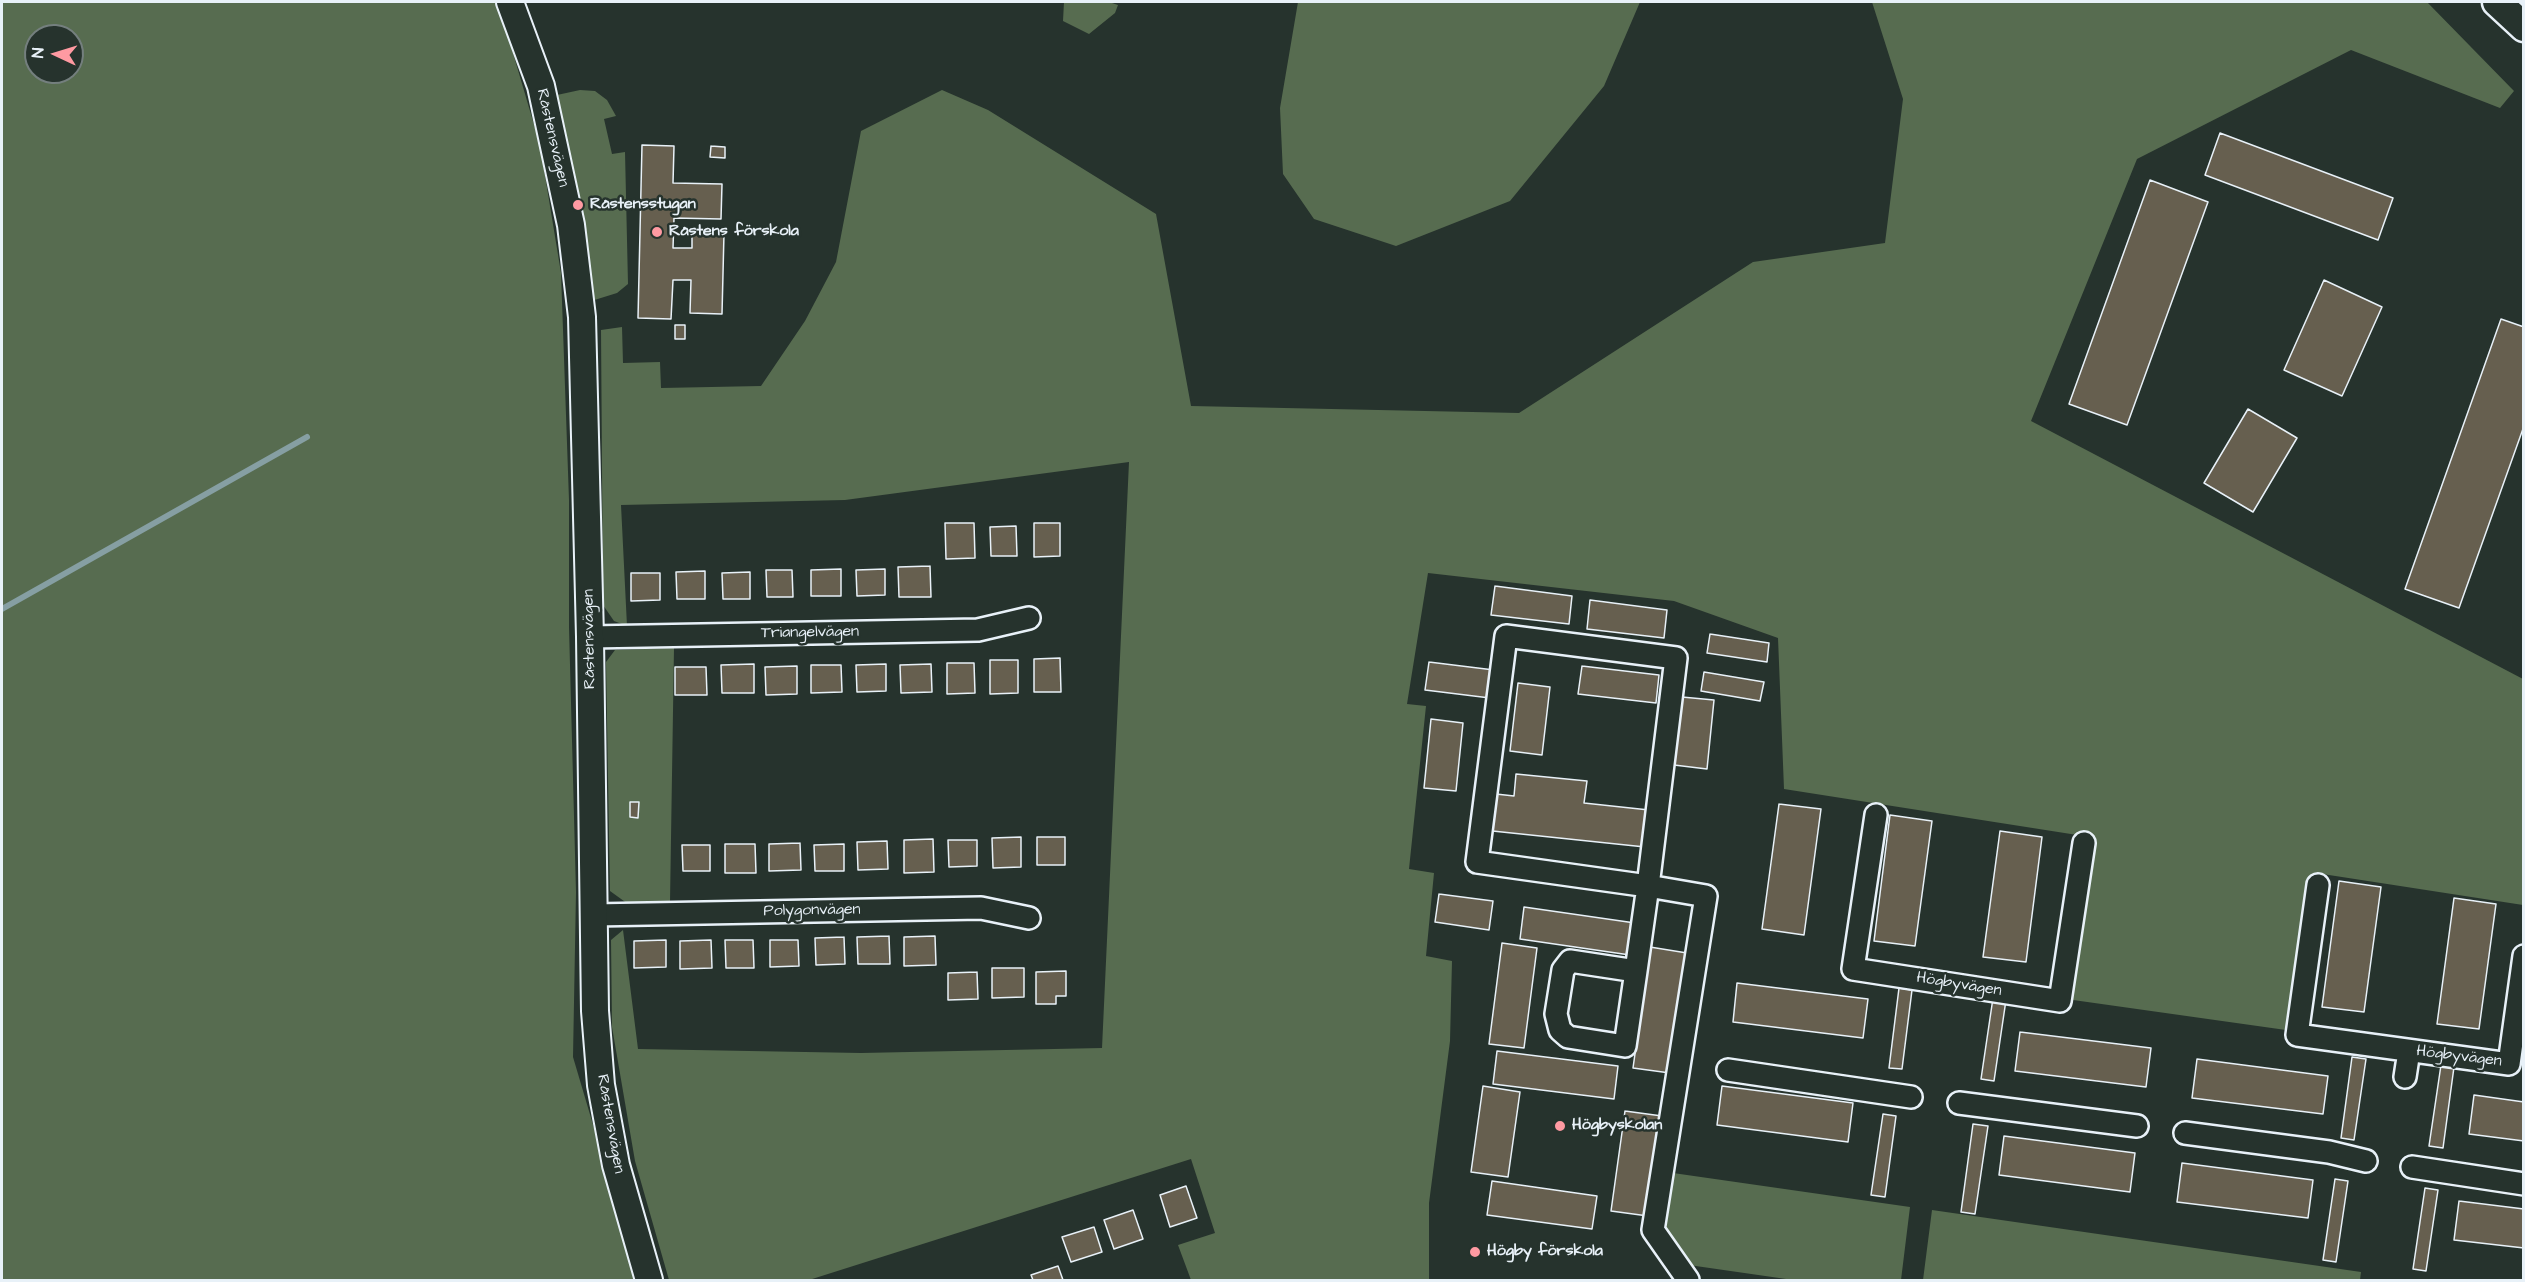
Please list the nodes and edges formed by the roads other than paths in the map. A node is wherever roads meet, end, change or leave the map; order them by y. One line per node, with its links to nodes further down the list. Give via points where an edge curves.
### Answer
1 (510, 2): 5 (street, Råstensvägen, via 541,86 571,225 582,317)
2 (2497, 2): 3 (main road)
3 (2523, 27)
4 (1029, 618): 5 (street, Triangelvägen, via 978,630)
5 (590, 637): 10 (street, Råstensvägen)
6 (1876, 815): 7 (street, Högbyvägen, via 1853,969 2060,1001)
7 (2084, 843)
8 (2318, 885): 14 (street, Högbyvägen, via 2297,1035)
9 (1648, 886): 9 (street, via 1477,862 1506,636 1676,658); 13 (street); 25 (street, via 1706,896 1653,1230)
10 (594, 915): 11 (street, Polygonvägen, via 981,908); 24 (street, Råstensvägen, via 601,1085 616,1165)
11 (1029, 918)
12 (2523, 956): 14 (street, Högbyvägen, via 2509,1064)
13 (1636, 971): 13 (street, via 1625,1046 1568,1037 1560,1030 1556,1014 1563,970 1570,961)
14 (2409, 1051): 16 (street, Högbyvägen)
15 (1728, 1070): 17 (street)
16 (2405, 1077)
17 (1911, 1096)
18 (1959, 1102): 19 (street)
19 (2137, 1126)
20 (2185, 1133): 21 (street, via 2329,1152)
21 (2366, 1161)
22 (2412, 1167): 23 (street)
23 (2523, 1184)
24 (649, 1281)
25 (1688, 1281)

